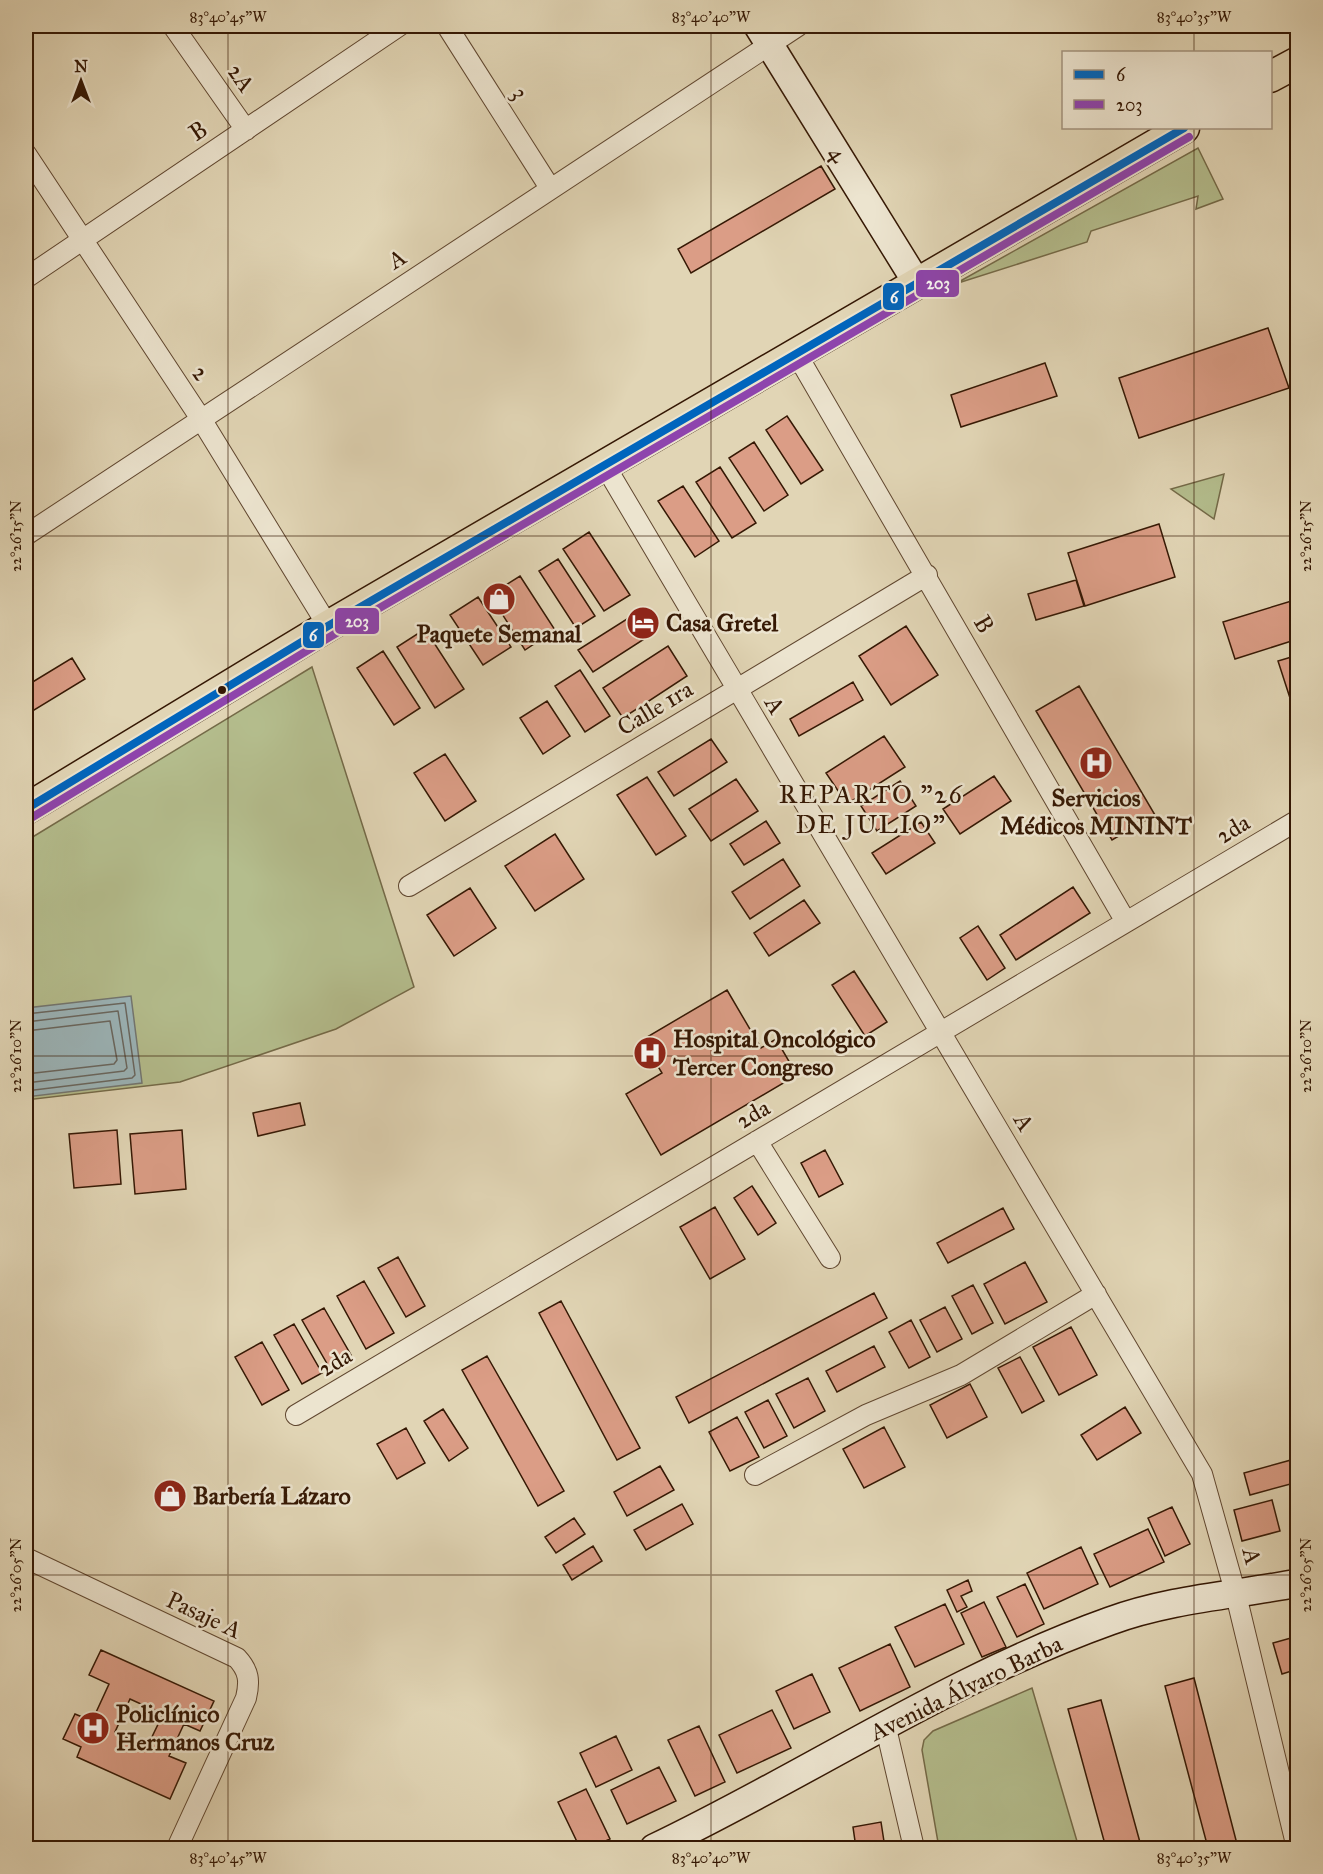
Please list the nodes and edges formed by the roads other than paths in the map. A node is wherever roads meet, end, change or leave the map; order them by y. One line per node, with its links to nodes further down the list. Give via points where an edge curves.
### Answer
1 (173, 26): 9 (street, 2A)
2 (399, 26): 9 (street, B)
3 (447, 26): 11 (street, 3)
4 (798, 26): 5 (street, A)
5 (764, 34): 11 (street, A); 14 (street, 4)
6 (1298, 62): 7 (main road)
7 (1272, 76)
8 (1182, 129): 14 (main road)
9 (246, 130): 12 (street, B)
10 (26, 154): 12 (street, 2)
11 (550, 188): 16 (street, A)
12 (81, 241): 13 (street, B); 16 (street, 2)
13 (26, 278)
14 (918, 283): 15 (main road)
15 (796, 353): 17 (main road); 19 (street, B)
16 (201, 419): 18 (street, A); 20 (street, 2)
17 (604, 464): 20 (main road); 21 (street, A)
18 (26, 535)
19 (927, 576): 21 (street, Calle 1ra); 25 (street, B)
20 (328, 626): 22 (main road)
21 (736, 689): 24 (street, Calle 1ra); 26 (street, A)
22 (26, 809)
23 (1298, 820): 25 (street, 2da)
24 (409, 886)
25 (1126, 922): 26 (street, 2da)
26 (940, 1032): 27 (street, 2da); 29 (street, A)
27 (757, 1141): 28 (street); 30 (street, 2da)
28 (830, 1258)
29 (1096, 1294): 31 (street, via 961,1375 866,1415); 34 (street, A, via 1202,1474)
30 (296, 1415)
31 (755, 1475)
32 (26, 1558): 37 (street, Pasaje A, via 237,1658 245,1666 246,1698)
33 (1298, 1583): 34 (street, Avenida Álvaro Barba)
34 (1236, 1595): 35 (street, Avenida Álvaro Barba, via 1173,1603 1110,1621); 36 (street, A)
35 (885, 1724): 38 (street, Avenida Álvaro Barba, via 713,1820); 39 (street)
36 (1292, 1807): 40 (street, A)
37 (177, 1848)
38 (654, 1848)
39 (914, 1848)
40 (1297, 1848)

